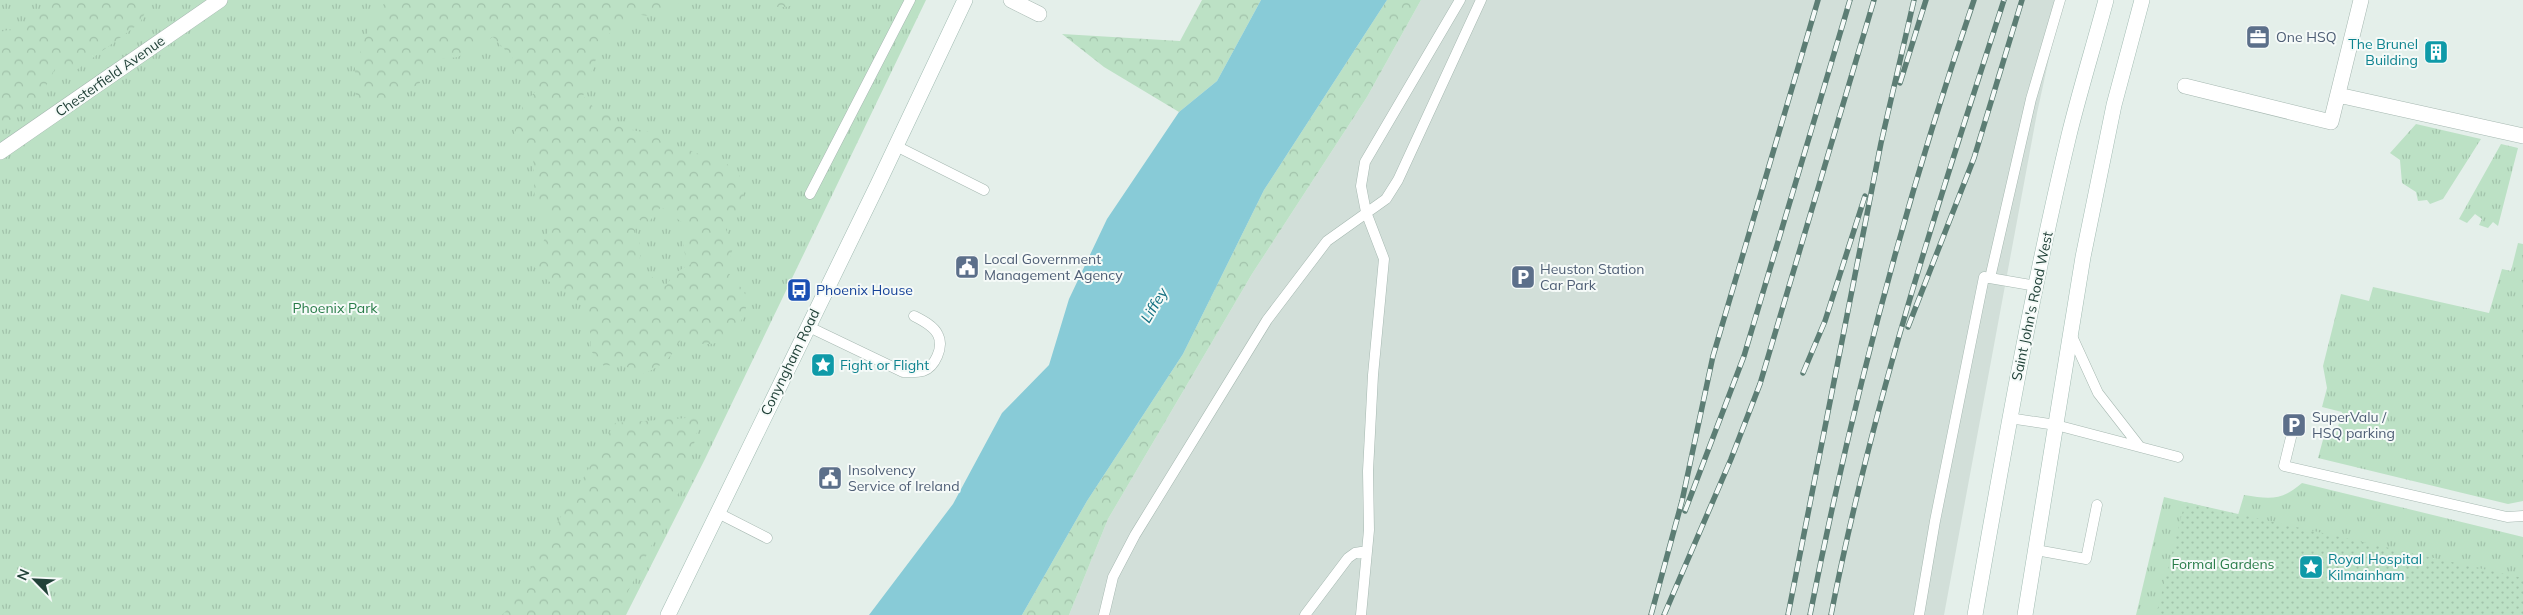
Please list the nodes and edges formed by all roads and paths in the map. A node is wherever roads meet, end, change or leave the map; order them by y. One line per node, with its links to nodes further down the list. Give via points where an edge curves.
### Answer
1 (220, 0): 16 (main road, Chesterfield Avenue)
2 (910, 0): 18 (lane)
3 (964, 0): 15 (main road, Conyngham Road)
4 (1011, 0): 11 (main road)
5 (1460, 0): 19 (lane, via 1365,162 1362,186)
6 (1481, 0): 19 (lane, via 1398,180 1386,199)
7 (2060, 0): 20 (lane, via 2031,99)
8 (2106, 0): 21 (main road, Saint John's Road West, via 2070,134)
9 (2142, 0): 24 (main road, via 2114,106)
10 (2361, 0): 13 (main road)
11 (1039, 14)
12 (2185, 86): 13 (main road, via 2331,122)
13 (2338, 95): 14 (main road)
14 (2523, 136)
15 (896, 146): 17 (lane); 23 (main road, Conyngham Road)
16 (0, 152)
17 (984, 190)
18 (810, 194)
19 (1366, 212): 35 (lane, via 1384,259 1373,375); 37 (lane, via 1327,241 1267,320 1136,535 1113,577)
20 (1990, 278): 21 (lane); 40 (lane, via 1984,277)
21 (2036, 286): 25 (main road, Saint John's Road West)
22 (914, 316): 23 (lane, via 939,335 940,350 934,363 925,371 914,373 903,372)
23 (807, 326): 31 (main road, Conyngham Road)
24 (2071, 334): 26 (main road); 28 (lane, via 2098,393)
25 (2010, 418): 26 (lane); 41 (main road, Saint John's Road West)
26 (2056, 425): 28 (lane); 34 (main road)
27 (2294, 425): 32 (lane, via 2284,466 2507,517)
28 (2140, 447): 29 (lane)
29 (2178, 457)
30 (2097, 504): 34 (lane, via 2086,559)
31 (718, 513): 33 (lane); 36 (main road, Conyngham Road)
32 (2523, 516)
33 (767, 538)
34 (2036, 550): 42 (main road)
35 (1367, 551): 38 (lane, via 1348,558); 39 (lane)
36 (668, 615)
37 (1104, 615)
38 (1305, 615)
39 (1361, 615)
40 (1918, 615)
41 (1975, 615)
42 (2025, 615)

